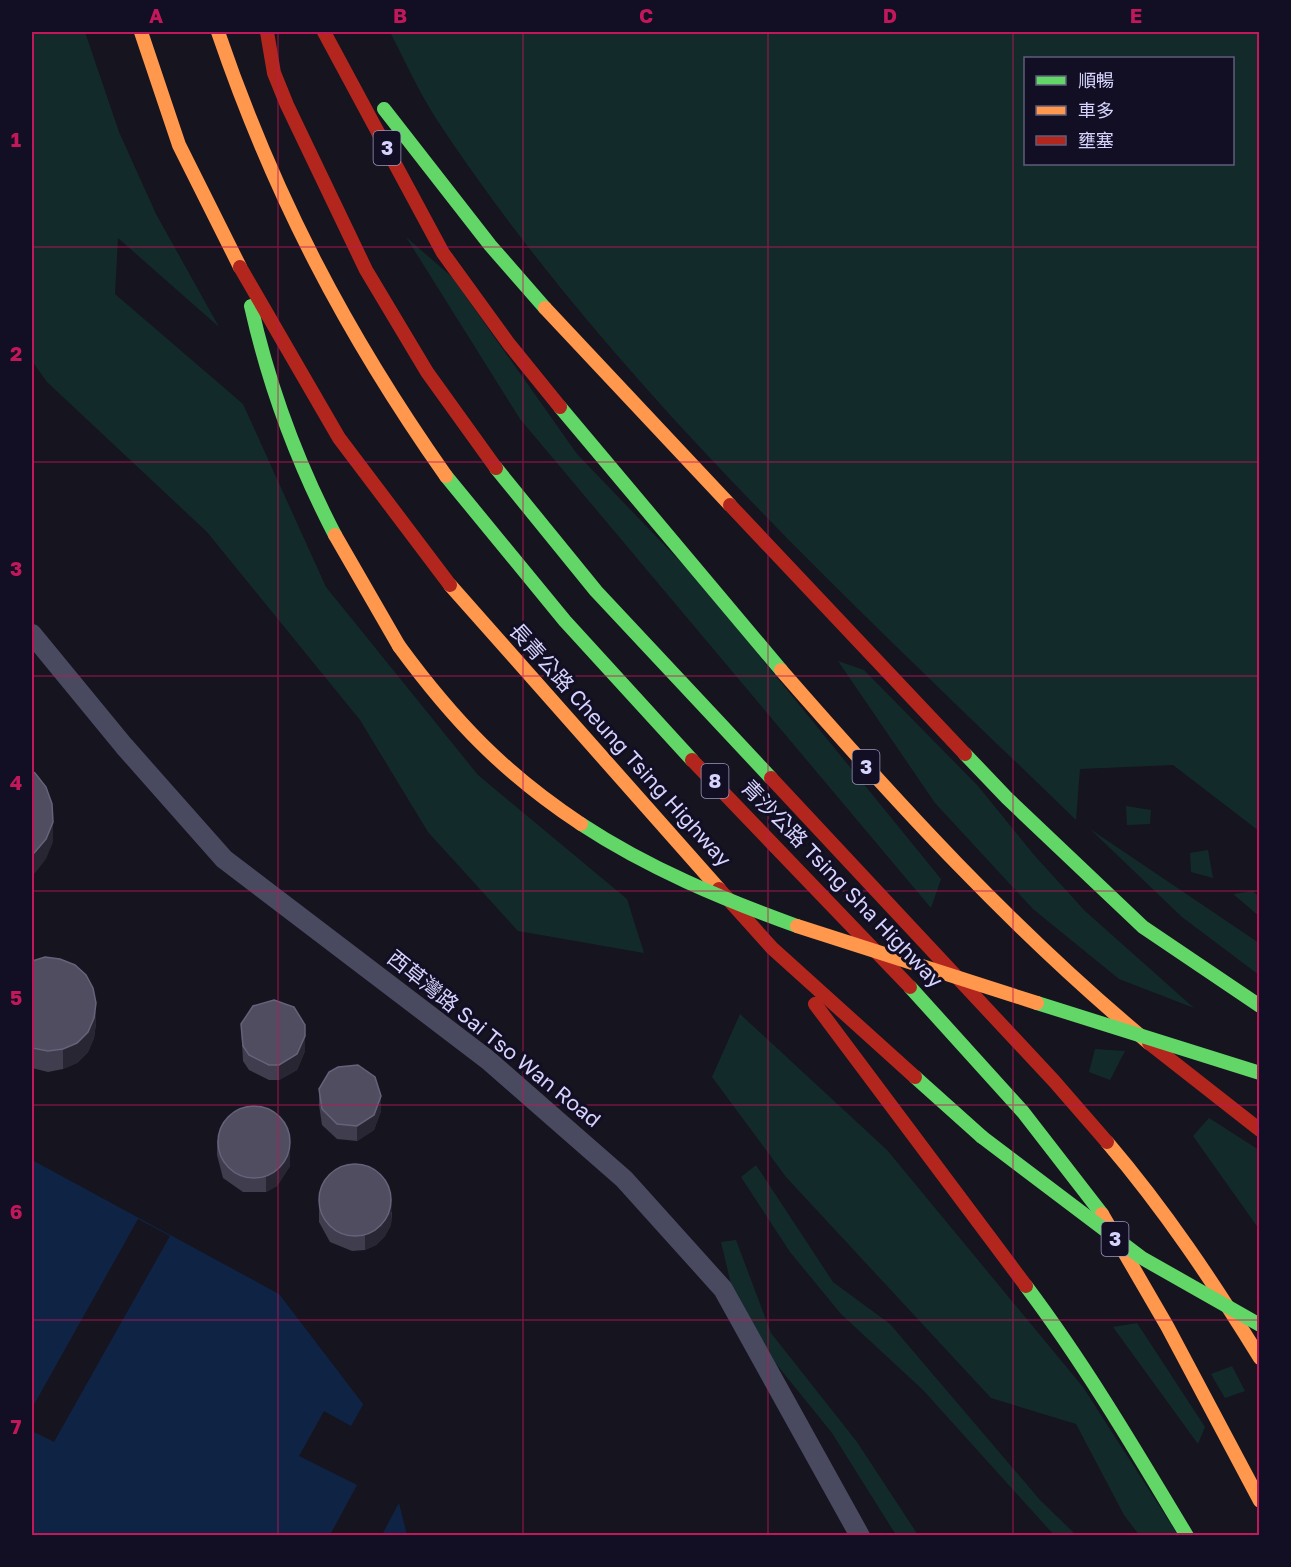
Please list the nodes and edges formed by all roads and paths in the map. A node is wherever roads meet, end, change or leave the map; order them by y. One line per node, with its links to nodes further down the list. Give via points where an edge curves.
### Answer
1 (141, 32): 6 (highway, 長青公路 Cheung Tsing Highway / 3)
2 (153, 32): 6 (highway)
3 (218, 32): 15 (highway, 青沙公路 Tsing Sha Highway / 8, via 277,186 341,314 414,429 488,530 564,620 955,1032 1094,1201 1156,1306)
4 (267, 32): 14 (highway, 青沙公路 Tsing Sha Highway / 8, via 274,73 313,162 380,294 450,405 524,506 596,591 1054,1081 1135,1175 1203,1266)
5 (326, 34): 10 (highway, via 490,245 555,320 906,693 1007,798 1143,927); 12 (highway, 3, via 447,260 569,420 754,638 890,794 987,897 1088,993 1206,1092)
6 (156, 83): 7 (highway, 長青公路 Cheung Tsing Highway / 3, via 179,145)
7 (245, 276): 9 (highway, 長青公路 Cheung Tsing Highway / 3, bridge, via 339,438 419,547); 11 (highway, bridge, via 258,348 299,459 359,578 399,646 445,706 528,787 635,856 737,903 870,950)
8 (32, 634): 16 (street, 西草灣路 Sai Tso Wan Road, via 224,859 488,1060 624,1179 723,1289)
9 (772, 948): 13 (highway, 長青公路 Cheung Tsing Highway / 3, bridge, via 982,1137 1032,1177 1142,1258); 17 (highway, via 1055,1325 1127,1434)
10 (1260, 1006)
11 (1260, 1073)
12 (1260, 1130)
13 (1260, 1325)
14 (1260, 1358)
15 (1260, 1501)
16 (860, 1536)
17 (1187, 1536)

